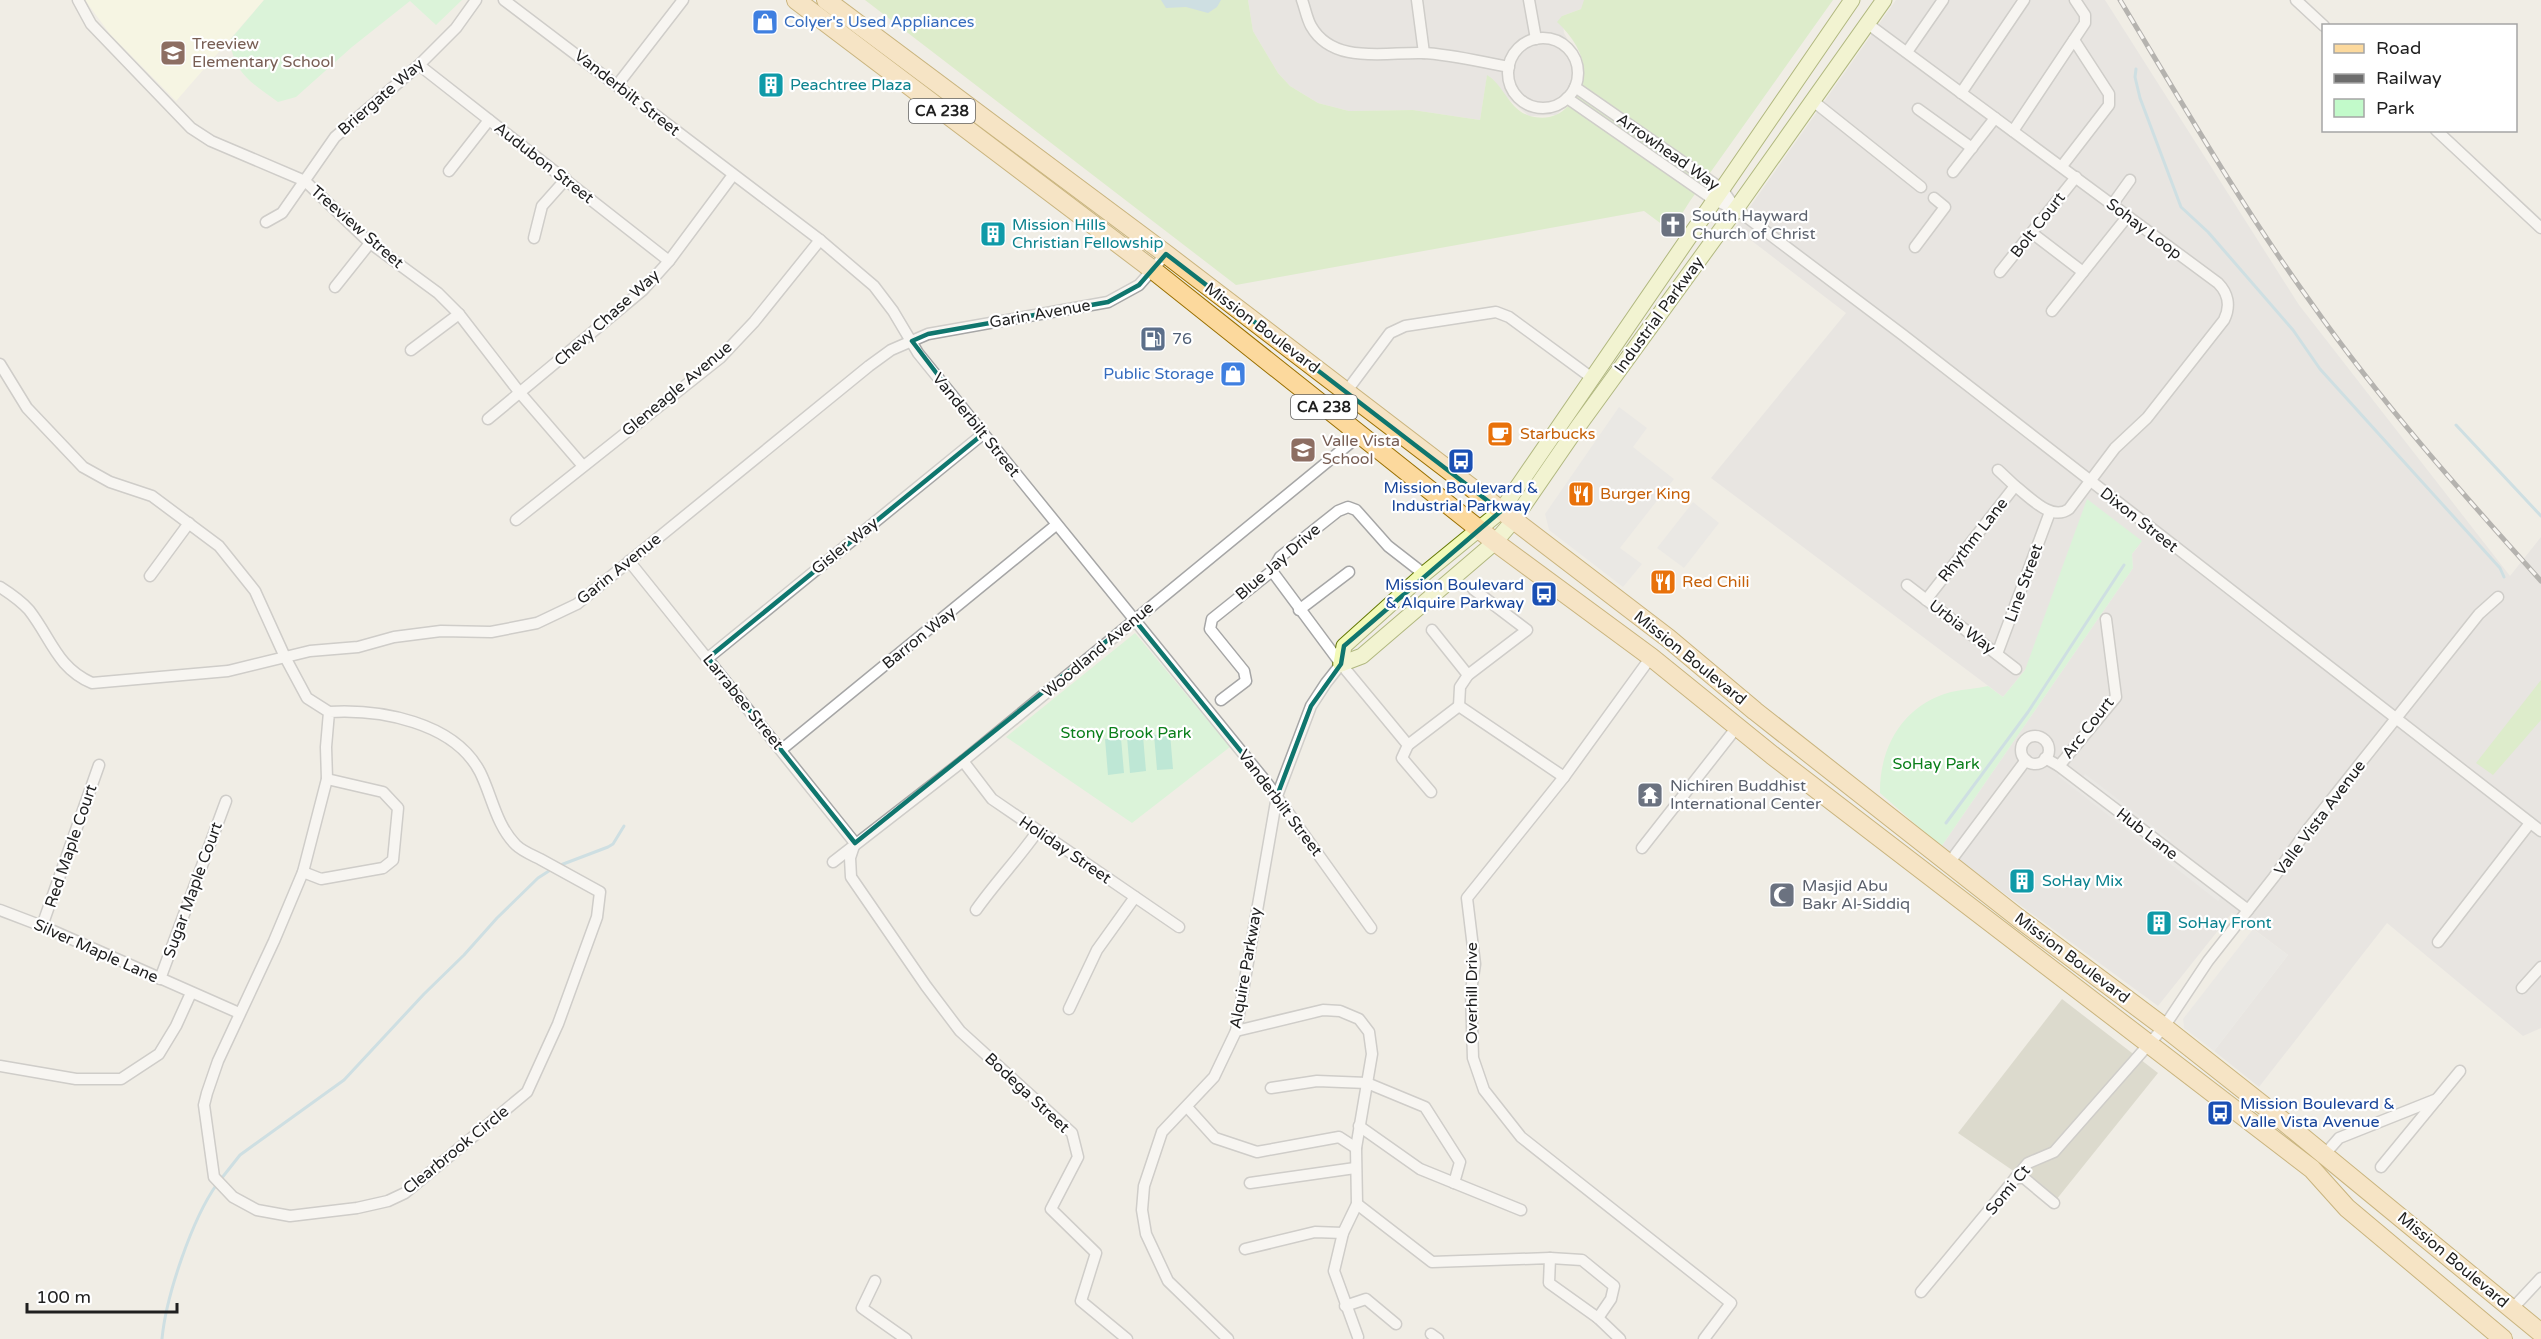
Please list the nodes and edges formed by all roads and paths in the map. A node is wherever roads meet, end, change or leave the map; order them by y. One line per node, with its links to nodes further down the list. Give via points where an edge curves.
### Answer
1 (78, 0): 42 (street, Treeview Street, via 91,24 191,128 211,141)
2 (476, 0): 22 (street, Briergate Way, via 456,28)
3 (504, 0): 24 (street, Vanderbilt Street)
4 (683, 0): 24 (street)
5 (796, 0): 58 (main road, Mission Boulevard / CA 238)
6 (826, 0): 56 (main road, Mission Boulevard / CA 238)
7 (1302, 0): 21 (street, via 1310,25 1320,39 1335,49 1358,54)
8 (1417, 0): 21 (street)
9 (1529, 0): 18 (street)
10 (1852, 0): 44 (main road, Industrial Parkway)
11 (1884, 0): 16 (main road, Industrial Parkway)
12 (1943, 0): 20 (street)
13 (2024, 0): 26 (street)
14 (2075, 0): 19 (street, via 2086,19)
15 (2296, 0): 17 (street)
16 (1868, 24): 20 (street, Sohay Loop); 28 (main road, Industrial Parkway)
17 (2322, 24)
18 (1536, 39): 23 (street, via 1519,48); 25 (street, via 1552,39 1570,50 1578,69)
19 (2074, 40): 32 (street); 35 (street, via 2110,100)
20 (1907, 52): 26 (street, Sohay Loop)
21 (1424, 53): 23 (street)
22 (419, 65): 31 (street, Audubon Street); 42 (street, Briergate Way, via 335,137)
23 (1509, 67): 27 (street, via 1512,88 1529,104 1550,107)
24 (618, 84): 38 (street, Vanderbilt Street)
25 (1575, 87): 27 (street); 44 (street, Arrowhead Way)
26 (1961, 93): 30 (street, Sohay Loop)
27 (1567, 98): 44 (street, Arrowhead Way)
28 (1813, 101): 43 (street); 47 (main road, Industrial Parkway)
29 (1918, 108): 34 (street)
30 (1995, 118): 32 (street, Sohay Loop); 34 (street)
31 (489, 120): 36 (street); 40 (street, Audubon Street)
32 (2013, 131): 35 (street, Sohay Loop)
33 (2438, 132): 50 (street)
34 (1972, 148): 37 (street)
35 (2062, 166): 39 (street, Sohay Loop)
36 (449, 171)
37 (1953, 172)
38 (733, 175): 53 (street, Vanderbilt Street); 57 (street, Chevy Chase Way)
39 (2076, 177): 46 (street, Sohay Loop); 51 (street, Bolt Court)
40 (566, 179): 52 (street, via 542,206); 57 (street, Audubon Street)
41 (2130, 180): 46 (street)
42 (304, 181): 49 (street, Briergate Way, via 282,213); 54 (street, Treeview Street)
43 (1921, 188)
44 (1718, 195): 47 (street, Arrowhead Way); 67 (main road, Industrial Parkway)
45 (1934, 198): 55 (street, via 1945,207)
46 (2112, 205): 48 (street, Sohay Loop)
47 (1736, 209): 75 (street, Dixon Street); 78 (main road, Industrial Parkway, via 1577,428)
48 (2127, 217): 59 (street); 75 (street, Sohay Loop, via 2220,285 2226,295 2227,313 2147,418 2115,448)
49 (266, 222)
50 (2541, 228)
51 (2032, 233): 59 (street); 60 (street, Bolt Court)
52 (534, 238)
53 (820, 240): 64 (street, Vanderbilt Street, via 874,286); 73 (street, Gleneagle Avenue, via 720,358)
54 (370, 243): 61 (street); 63 (street, Treeview Street, via 438,293)
55 (1915, 247)
56 (1166, 255): 58 (street, Garin Avenue); 68 (main road, Mission Boulevard / CA 238)
57 (669, 261): 69 (street, Chevy Chase Way, via 643,290)
58 (1153, 270): 64 (street, Garin Avenue, via 1139,285 1108,302 928,334); 72 (main road, Mission Boulevard / CA 238)
59 (2083, 272): 62 (street)
60 (2000, 273)
61 (335, 287)
62 (2052, 311)
63 (459, 314): 65 (street); 69 (street, Treeview Street)
64 (912, 341): 71 (street, Vanderbilt Street); 84 (street, Garin Avenue, via 869,366)
65 (411, 350)
66 (0, 364): 80 (street, via 27,408 82,467 110,482 146,493)
67 (1592, 378): 68 (street, via 1509,317 1496,312 1405,326 1390,333); 78 (main road, Industrial Parkway)
68 (1346, 392): 78 (main road, Mission Boulevard / CA 238)
69 (520, 393): 70 (street, Chevy Chase Way); 73 (street, Treeview Street)
70 (488, 419)
71 (983, 434): 81 (street, Vanderbilt Street); 101 (street, Gisler Way)
72 (1360, 435): 82 (main road, Mission Boulevard / CA 238); 95 (street, Woodland Avenue)
73 (583, 466): 79 (street, Gleneagle Avenue)
74 (1998, 470): 76 (street)
75 (2089, 481): 77 (street, via 2068,510); 108 (street, Dixon Street)
76 (2015, 486): 77 (street, Rhythm Lane); 93 (street, Rhythm Lane)
77 (2050, 512): 98 (street, Line Street)
78 (1507, 516): 82 (main road, Industrial Parkway); 83 (main road, Industrial Parkway); 128 (main road, Mission Boulevard, via 1668,638)
79 (516, 520)
80 (189, 523): 88 (street); 99 (street, via 219,546 245,576)
81 (1056, 525): 95 (street, Vanderbilt Street); 111 (street, Barron Way)
82 (1480, 530): 83 (main road, Mission Boulevard / CA 238); 87 (main road, Alquire Parkway)
83 (1495, 542): 100 (main road, Mission Boulevard); 102 (main road, Alquire Parkway, via 1362,656)
84 (628, 561): 99 (street, Garin Avenue, via 577,604 537,623 491,632 394,637 358,647); 101 (street, Larrabee Street)
85 (1272, 571): 87 (street, Blue Jay Drive, via 1280,557 1348,507 1356,510 1388,546); 94 (street); 105 (street, Blue Jay Drive, via 1212,619 1210,629 1244,671 1246,681)
86 (1349, 572): 94 (street)
87 (1424, 574): 102 (main road, Alquire Parkway, via 1344,646)
88 (150, 576)
89 (1907, 585): 93 (street, Urbia Way)
90 (0, 587): 99 (street, Garin Avenue, via 30,611 67,667 92,682 228,670)
91 (1473, 589): 104 (street, via 1527,630)
92 (2498, 597): 108 (street, Valle Vista Avenue, via 2479,614)
93 (1926, 600): 98 (street, Urbia Way)
94 (1299, 610): 102 (street)
95 (1134, 619): 114 (street, Woodland Avenue); 120 (street, Vanderbilt Street)
96 (2106, 619): 116 (street, Arc Court, via 2116,697)
97 (1432, 630): 104 (street)
98 (1997, 654): 103 (street, Urbia Way)
99 (285, 657): 107 (street, via 307,698)
100 (1652, 657): 109 (main road, Mission Boulevard); 117 (street, Overhill Drive)
101 (708, 658): 111 (street, Larrabee Street)
102 (1341, 664): 110 (street); 120 (street, Alquire Parkway, via 1311,706)
103 (2016, 669)
104 (1468, 675): 106 (street, via 1460,687)
105 (1221, 700)
106 (1459, 706): 110 (street); 117 (street)
107 (329, 712): 118 (street, Clearbrook Circle); 143 (street, Clearbrook Circle, via 349,711 407,721 439,732 466,752 479,771 502,828 517,847 600,892 597,917 558,1024 527,1092 405,1193 388,1201 290,1216 257,1210 233,1197 214,1177 204,1105)
108 (2396, 719): 122 (street, Dixon Street); 133 (street, Valle Vista Avenue)
109 (1737, 727): 126 (street); 146 (main road, Mission Boulevard)
110 (1408, 745): 119 (street, via 1402,758)
111 (782, 750): 125 (street, Larrabee Street)
112 (2045, 758): 113 (street, via 2037,763); 113 (street, via 2047,743 2033,736 2021,745); 116 (street, Hub Lane)
113 (2026, 760): 128 (street)
114 (963, 761): 124 (street, Holiday Street, via 992,799); 125 (street, Woodland Avenue)
115 (99, 765): 134 (street, Red Maple Court)
116 (2059, 766): 133 (street, Hub Lane)
117 (1564, 777): 180 (street, Overhill Drive, via 1467,898 1475,964 1473,1058 1484,1090 1521,1137 1731,1303)
118 (327, 779): 129 (street, Clearbrook Circle); 129 (street, via 383,792 398,808 393,860 383,868 321,879)
119 (1431, 792)
120 (1277, 796): 136 (street, Vanderbilt Street); 145 (street, Alquire Parkway)
121 (226, 801): 139 (street, Sugar Maple Court)
122 (2530, 823): 123 (street, Dixon Street); 137 (street)
123 (2541, 831)
124 (1037, 832): 130 (street, Holiday Street); 132 (street)
125 (855, 843): 127 (street, Woodland Avenue); 177 (street, Bodega Street, via 850,877 926,986 960,1030 1072,1133 1078,1157 1051,1209 1096,1253 1081,1301)
126 (1642, 848)
127 (833, 862)
128 (1949, 863): 144 (main road, Mission Boulevard)
129 (303, 872): 143 (street, Clearbrook Circle)
130 (1135, 897): 135 (street, Holiday Street); 142 (street, via 1097,950)
131 (0, 910): 134 (street, Silver Maple Lane)
132 (976, 910)
133 (2248, 910): 144 (street, Valle Vista Avenue)
134 (42, 926): 139 (street, Silver Maple Lane)
135 (1179, 927)
136 (1371, 928)
137 (2438, 942)
138 (2541, 967): 140 (street)
139 (160, 979): 141 (street, Silver Maple Lane)
140 (2522, 988)
141 (191, 993): 143 (street, Silver Maple Lane); 147 (street, via 159,1054 122,1079 76,1079)
142 (1069, 1009)
143 (239, 1013)
144 (2164, 1027): 146 (street, Valle Vista Avenue); 155 (main road, Mission Boulevard)
145 (1236, 1031): 149 (street, via 1323,1010 1340,1011 1359,1019 1369,1032 1372,1054); 152 (street, Alquire Parkway, via 1214,1077)
146 (2149, 1044): 158 (street, Somi Ct, via 2054,1152 2028,1163); 181 (main road, Mission Boulevard, via 2312,1169 2347,1208)
147 (0, 1066)
148 (2460, 1071): 151 (street)
149 (1367, 1083): 150 (street, via 1317,1081); 153 (street); 160 (street, via 1425,1107 1460,1162)
150 (1271, 1088)
151 (2437, 1099): 155 (street, via 2338,1138); 156 (street)
152 (1187, 1107): 154 (street, via 1215,1138 1257,1152 1339,1137); 178 (street, Alquire Parkway, via 1162,1132 1150,1163 1142,1210 1146,1234 1168,1281)
153 (1359, 1126): 154 (street); 160 (street, via 1420,1169)
154 (1356, 1148): 157 (street)
155 (2325, 1154): 171 (main road, Mission Boulevard)
156 (2381, 1167)
157 (1355, 1168): 159 (street); 162 (street)
158 (2015, 1178): 161 (street, via 2024,1178); 169 (street, Somi Ct)
159 (1250, 1183)
160 (1454, 1183): 163 (street)
161 (2054, 1203)
162 (1358, 1204): 164 (street); 166 (street, via 1432,1262)
163 (1521, 1210)
164 (1343, 1233): 165 (street, via 1315,1232); 170 (street, via 1334,1271)
165 (1245, 1249)
166 (1550, 1258): 172 (street, via 1549,1283); 172 (street, via 1582,1260 1614,1286 1611,1299)
167 (2541, 1278): 171 (street)
168 (875, 1281): 176 (street, via 862,1308)
169 (1921, 1292)
170 (1345, 1305): 173 (street, via 1366,1299); 175 (street)
171 (2512, 1309): 174 (main road, Mission Boulevard)
172 (1598, 1318): 179 (street)
173 (1396, 1324)
174 (2541, 1333)
175 (1358, 1337)
176 (906, 1339)
177 (1127, 1339)
178 (1228, 1339)
179 (1620, 1339)
180 (1704, 1339)
181 (2503, 1339)

